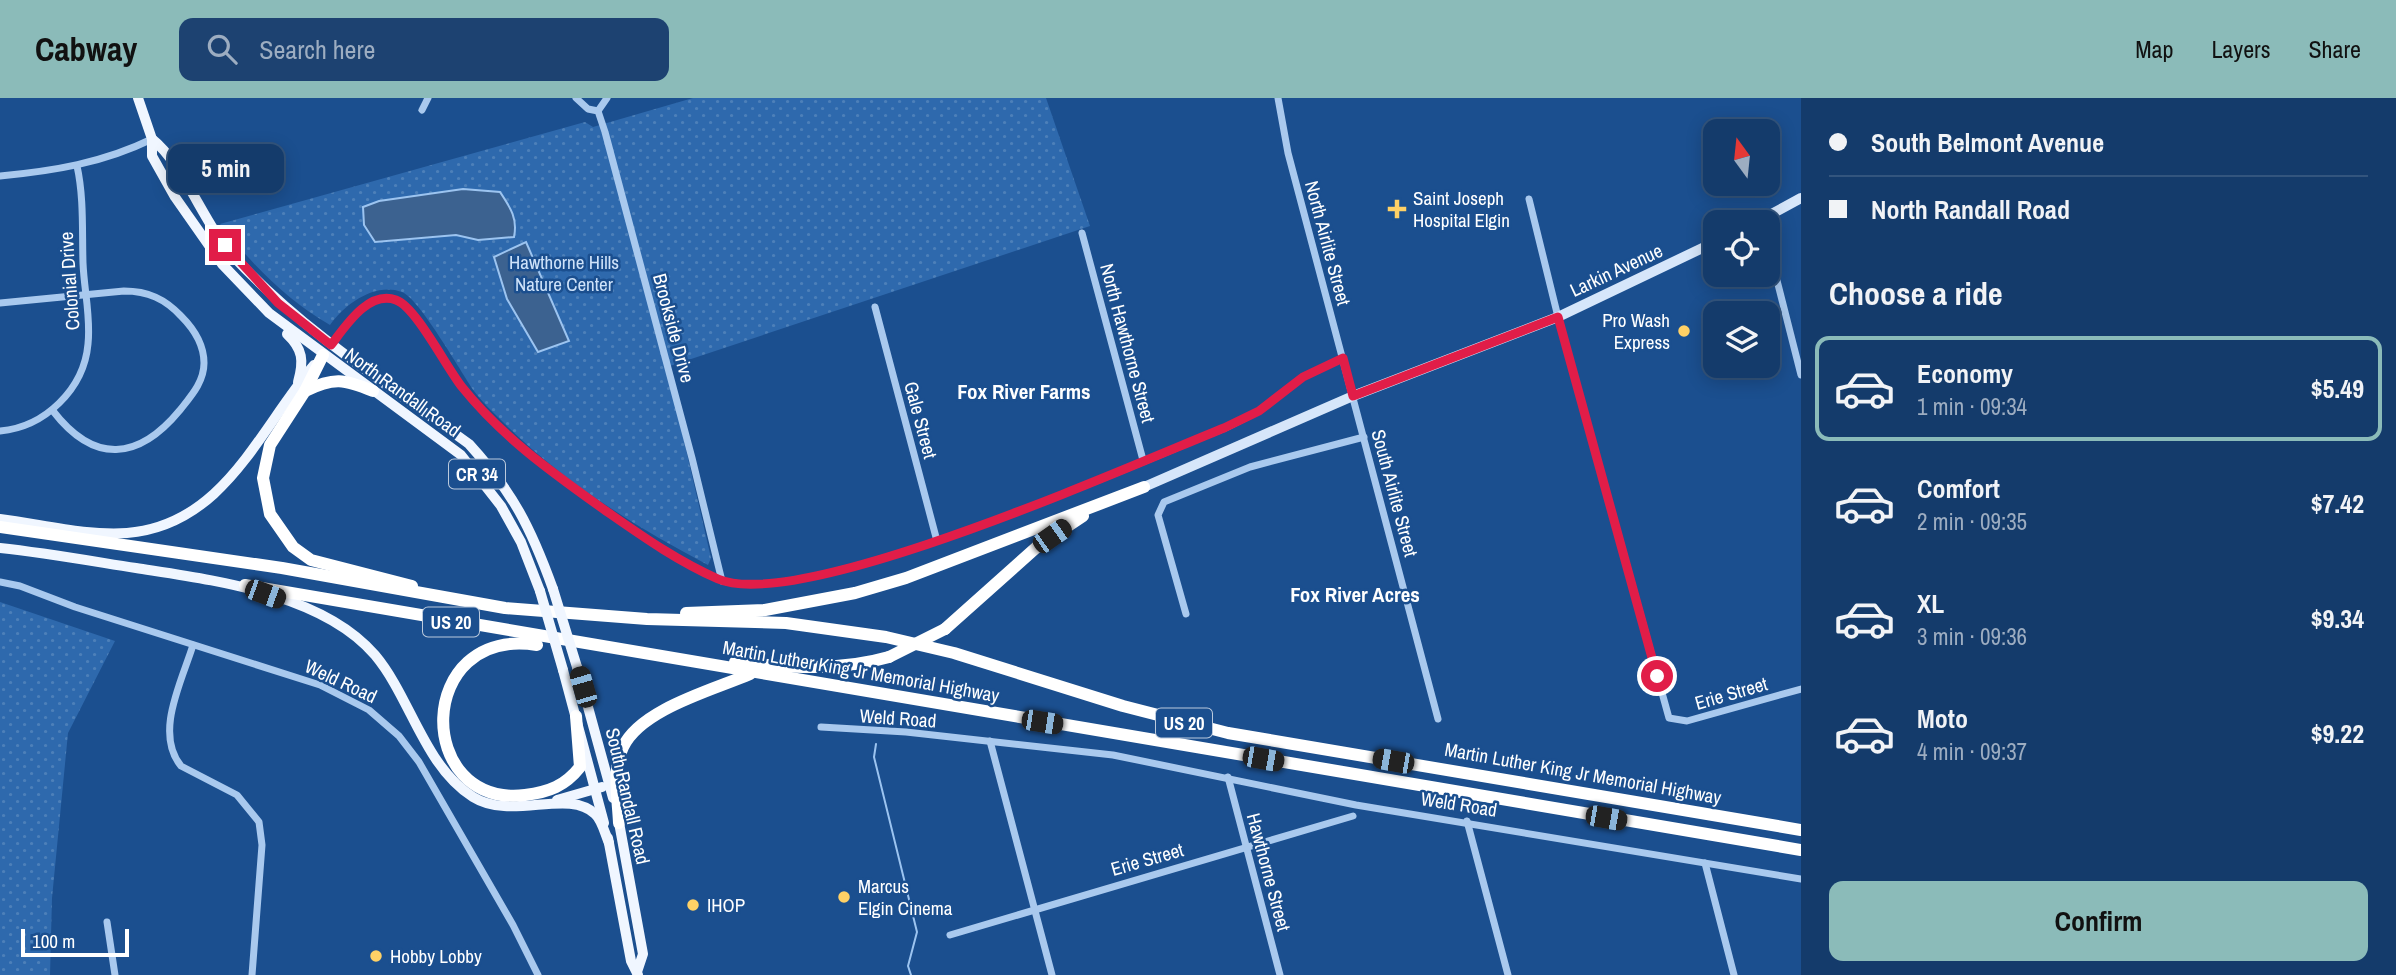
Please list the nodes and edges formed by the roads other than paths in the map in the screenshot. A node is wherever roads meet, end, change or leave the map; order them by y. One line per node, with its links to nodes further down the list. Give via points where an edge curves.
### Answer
1 (138, 98): 8 (main road, North Randall Road / CR 34)
2 (428, 98): 6 (street)
3 (576, 98): 7 (street)
4 (607, 98): 7 (street)
5 (1278, 98): 23 (street, North Airlite Street)
6 (422, 110)
7 (598, 111): 37 (street, Brookside Drive)
8 (152, 139): 9 (street); 17 (main road, North Randall Road / CR 34, via 152,156 182,209 222,264); 22 (main road, North Randall Road / CR 34, via 164,149 231,254)
9 (77, 166): 10 (street); 18 (street, Colonial Drive)
10 (0, 176)
11 (1801, 198): 13 (main road)
12 (1529, 199): 21 (street)
13 (1780, 210)
14 (1083, 233): 31 (street, North Hawthorne Street)
15 (1703, 248): 21 (main road, Larkin Avenue)
16 (1779, 287): 24 (street)
17 (251, 293): 22 (main road, North Randall Road / CR 34); 25 (main road, via 261,312 300,348)
18 (86, 295): 19 (street); 28 (street, Colonial Drive, via 86,358 69,393); 28 (street, via 134,291 166,302 198,338 203,373 196,389 164,428 134,447 114,450 91,445 74,435)
19 (0, 303)
20 (875, 307): 35 (street, Gale Street)
21 (1558, 317): 27 (main road, Larkin Avenue); 49 (street, Erie Street, via 1669,718 1687,721)
22 (327, 350): 25 (highway); 26 (main road, North Randall Road / CR 34); 37 (street, via 367,306 385,299 402,303 418,319 448,370 523,452 657,547); 40 (main road, North Randall Road / CR 34, via 469,444 492,469 532,530)
23 (1343, 358): 27 (street, North Airlite Street); 31 (street, via 1303,377 1259,411)
24 (1801, 375)
25 (301, 388): 26 (highway, via 338,380); 33 (main road, via 228,480 206,504 185,517 126,533); 42 (highway, via 274,435 263,478 265,498 280,532 293,547 330,567 426,589)
26 (373, 391): 41 (main road, North Randall Road / CR 34, via 461,455 522,542)
27 (1353, 396): 30 (street, South Airlite Street); 32 (main road, Larkin Avenue)
28 (53, 411): 29 (street, Colonial Drive, via 19,428)
29 (0, 431)
30 (1364, 437): 43 (street, via 1251,467 1164,502 1158,515); 51 (street, South Airlite Street)
31 (1143, 460): 35 (street)
32 (1143, 487): 44 (highway, via 906,578 842,596 765,610); 46 (highway, bridge, via 1057,532 945,629 889,657 848,667 809,668)
33 (0, 519)
34 (0, 527): 42 (highway, US 20, via 282,568)
35 (937, 541): 37 (street, via 873,562 796,579)
36 (0, 548): 39 (main road, US 20)
37 (722, 581)
38 (0, 582): 45 (street, Weld Road)
39 (245, 585): 46 (highway, Martin Luther King Jr Memorial Highway / US 20); 57 (main road, via 353,632 376,656 460,789 498,806)
40 (553, 589): 55 (main road, South Randall Road / CR 34, bridge)
41 (540, 591): 50 (main road, South Randall Road / CR 34, bridge)
42 (452, 601): 44 (highway, Martin Luther King Jr Memorial Highway / US 20)
43 (1186, 614)
44 (570, 615): 61 (highway, Martin Luther King Jr Memorial Highway / US 20, via 786,623 886,636 1227,733)
45 (193, 645): 72 (street, via 168,739 181,766 237,794 259,822 262,845); 73 (street, Weld Road, via 320,685 358,703 388,725 441,799)
46 (658, 655): 48 (highway, Martin Luther King Jr Memorial Highway / US 20)
47 (750, 674): 48 (highway); 50 (highway, via 525,643 498,645 471,658 456,674 444,696 443,739 464,776 482,789 504,798 539,794 569,781 580,767); 60 (highway, via 656,714 634,732 623,747 618,766)
48 (785, 678): 64 (highway, Martin Luther King Jr Memorial Highway / US 20)
49 (1801, 689)
50 (576, 716): 56 (main road, South Randall Road / CR 34)
51 (1438, 719)
52 (821, 727): 53 (street, Weld Road)
53 (990, 741): 54 (street, Weld Road, via 1113,755); 67 (street)
54 (1228, 777): 59 (street, Weld Road, via 1356,805); 63 (street, Hawthorne Street)
55 (610, 785): 56 (main road); 60 (main road, South Randall Road / CR 34)
56 (596, 789): 57 (main road); 62 (main road, South Randall Road / CR 34)
57 (531, 808): 62 (main road, via 560,803 586,808 597,815)
58 (1353, 816): 63 (street, Erie Street)
59 (1467, 821): 65 (street, Weld Road); 76 (street)
60 (620, 823): 70 (main road, South Randall Road / CR 34, via 643,954)
61 (1801, 830)
62 (609, 843): 70 (main road, South Randall Road / CR 34, via 631,961)
63 (1246, 847): 67 (street, Erie Street); 75 (street, Hawthorne Street)
64 (1801, 850)
65 (1705, 863): 66 (street, Weld Road); 77 (street)
66 (1801, 879)
67 (1035, 908): 69 (street, Erie Street); 74 (street)
68 (107, 922): 71 (street)
69 (950, 934)
70 (638, 973)
71 (115, 975)
72 (253, 975)
73 (538, 975)
74 (1052, 975)
75 (1280, 975)
76 (1507, 975)
77 (1734, 975)

